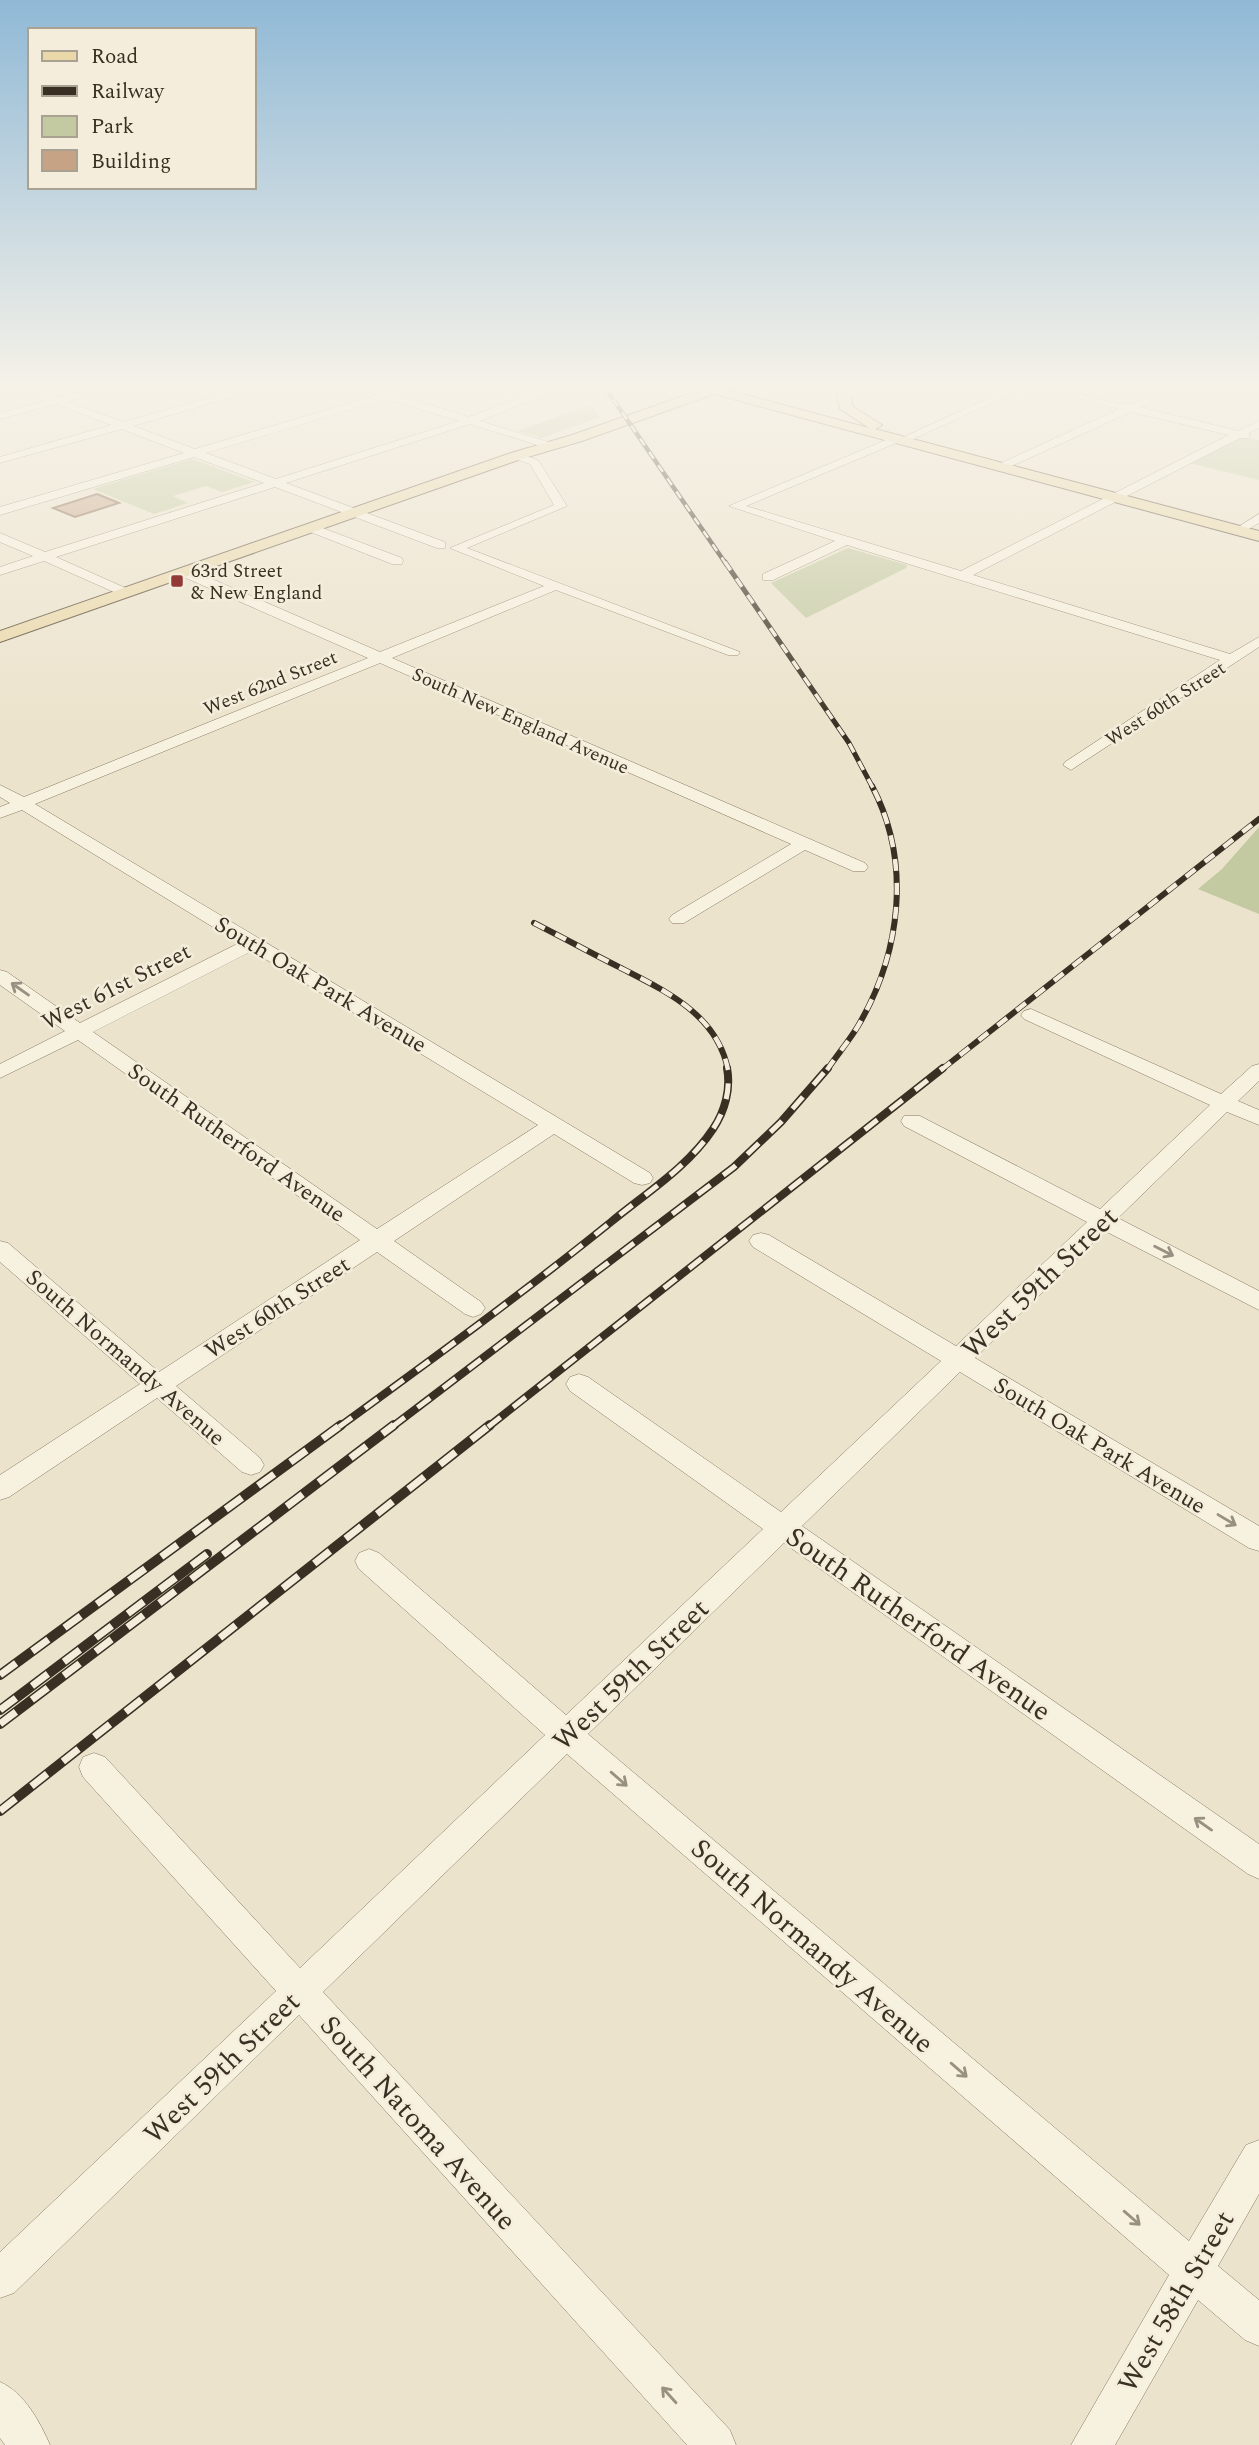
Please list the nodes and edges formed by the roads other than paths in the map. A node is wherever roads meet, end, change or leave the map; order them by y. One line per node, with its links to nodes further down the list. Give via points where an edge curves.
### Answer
1 (37, 500): 9 (street)
2 (222, 500): 18 (street)
3 (321, 500): 10 (street)
4 (391, 500): 10 (main road)
5 (557, 500): 24 (street, via 561,506 456,548)
6 (750, 500): 16 (street, via 735,506)
7 (1111, 500): 22 (street)
8 (1123, 500): 13 (main road)
9 (0, 511)
10 (355, 513): 12 (main road); 17 (street)
11 (1259, 519): 13 (street)
12 (312, 528): 19 (street); 21 (main road)
13 (1238, 531): 14 (main road)
14 (1259, 536)
15 (0, 537): 18 (street)
16 (847, 540): 22 (street); 23 (street)
17 (441, 545)
18 (44, 557): 20 (street); 25 (street)
19 (397, 561)
20 (0, 571)
21 (184, 572): 25 (main road); 29 (street, South New England Avenue)
22 (962, 576): 30 (street)
23 (768, 577)
24 (555, 586): 28 (street); 29 (street, West 62nd Street)
25 (125, 593): 26 (main road)
26 (0, 637)
27 (1259, 641): 30 (street, West 60th Street)
28 (733, 652)
29 (380, 658): 33 (street, West 62nd Street); 35 (street, South New England Avenue)
30 (1232, 659): 31 (street, West 60th Street)
31 (1071, 765)
32 (0, 790): 33 (street, South Oak Park Avenue)
33 (23, 804): 34 (street, West 62nd Street); 38 (street, South Oak Park Avenue)
34 (0, 813)
35 (804, 843): 36 (street, South New England Avenue); 37 (street)
36 (859, 867)
37 (678, 919)
38 (253, 943): 41 (street, West 61st Street); 47 (street, South Oak Park Avenue)
39 (0, 976): 41 (street, South Rutherford Avenue, one-way to 39)
40 (1031, 1015): 44 (street)
41 (80, 1031): 43 (street, West 61st Street); 50 (street, South Rutherford Avenue)
42 (1259, 1070): 44 (street, West 59th Street)
43 (0, 1072)
44 (1225, 1103): 45 (street); 49 (street, West 59th Street)
45 (1259, 1118)
46 (912, 1121): 49 (street)
47 (554, 1124): 48 (street, South Oak Park Avenue); 50 (street, West 60th Street)
48 (642, 1178)
49 (1104, 1220): 53 (street, one-way to 53); 55 (street, West 59th Street)
50 (377, 1241): 54 (street, South Rutherford Avenue); 57 (street, West 60th Street)
51 (761, 1241): 55 (street, South Oak Park Avenue)
52 (0, 1249): 57 (street, South Normandy Avenue)
53 (1259, 1301)
54 (473, 1308)
55 (958, 1360): 60 (street, West 59th Street); 61 (street, South Oak Park Avenue, one-way to 61)
56 (579, 1384): 60 (street, South Rutherford Avenue)
57 (159, 1385): 58 (street, South Normandy Avenue); 59 (street, West 60th Street)
58 (251, 1465)
59 (0, 1489)
60 (783, 1527): 63 (street, West 59th Street); 65 (street, South Rutherford Avenue, one-way to 60)
61 (1259, 1540)
62 (369, 1561): 63 (street, South Normandy Avenue)
63 (567, 1735): 66 (street, West 59th Street); 68 (street, South Normandy Avenue, one-way to 68)
64 (94, 1767): 66 (street, South Natoma Avenue)
65 (1259, 1863)
66 (300, 1992): 69 (street, West 59th Street); 73 (street, South Natoma Avenue, one-way to 66)
67 (1259, 2158): 68 (street, West 58th Street)
68 (1194, 2270): 70 (street, South Normandy Avenue); 74 (street, West 58th Street)
69 (0, 2278)
70 (1259, 2326)
71 (0, 2402): 72 (street)
72 (29, 2445)
73 (715, 2445)
74 (1092, 2445)

